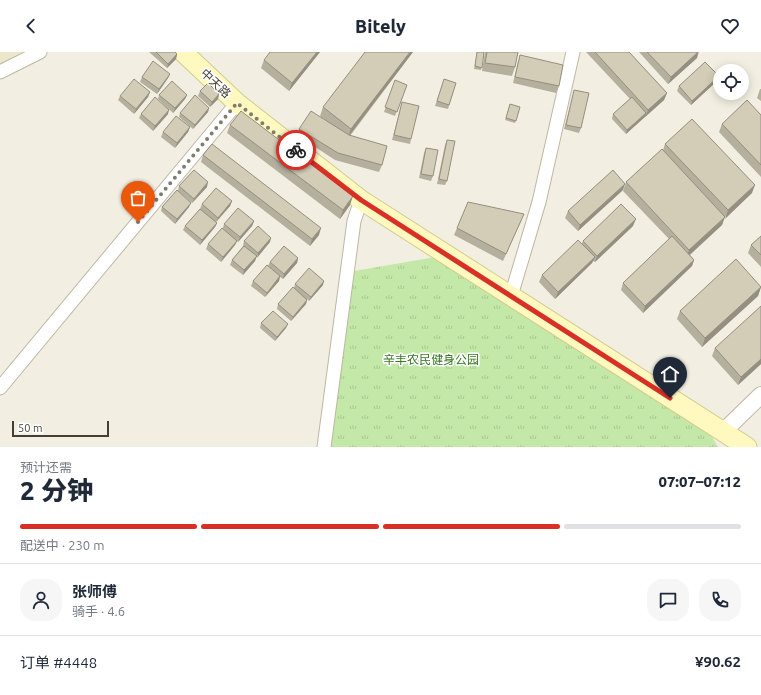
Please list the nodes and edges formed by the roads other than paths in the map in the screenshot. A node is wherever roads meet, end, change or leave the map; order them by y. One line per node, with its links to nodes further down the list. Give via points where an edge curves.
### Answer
1 (40, 52): 4 (street)
2 (183, 52): 5 (main road, 中天路)
3 (573, 52): 7 (street, via 539,202)
4 (0, 72)
5 (237, 103): 6 (main road, 中天路); 8 (street)
6 (361, 200): 7 (main road, 中天路); 12 (street, via 354,221)
7 (511, 296): 10 (main road, 中天路)
8 (0, 388)
9 (761, 395): 10 (street)
10 (724, 431): 11 (main road, 中天路)
11 (742, 445)
12 (324, 447)

